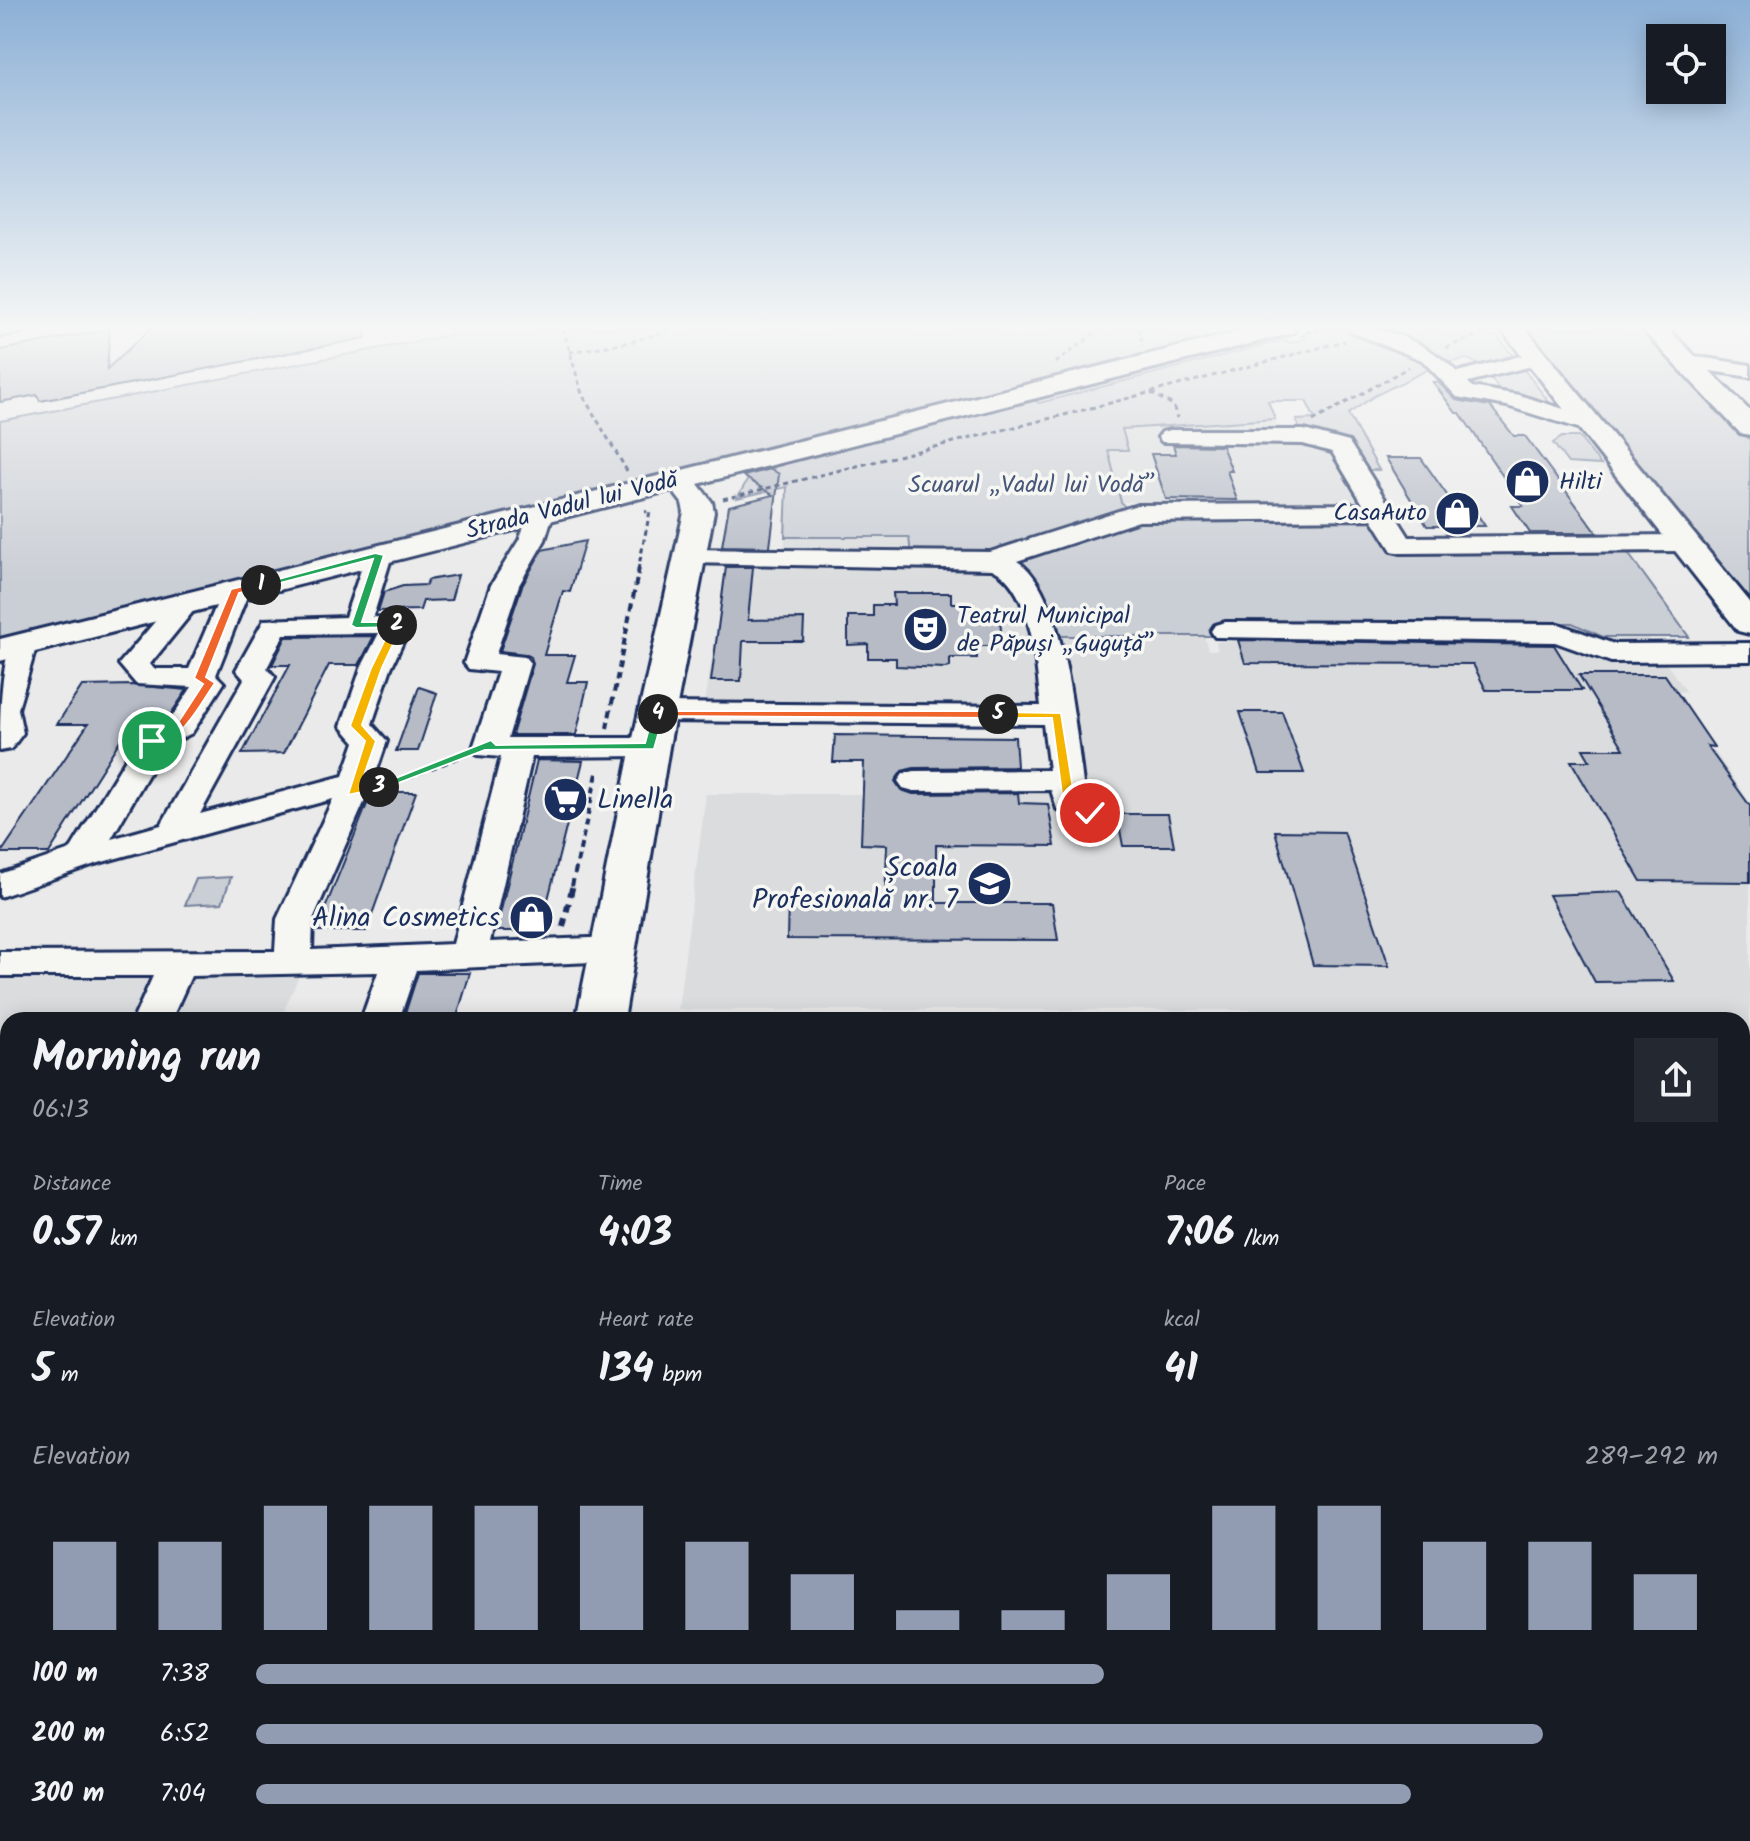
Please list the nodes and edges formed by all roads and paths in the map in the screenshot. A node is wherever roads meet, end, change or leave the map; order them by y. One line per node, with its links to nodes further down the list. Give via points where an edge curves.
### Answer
1 (594, 414): 10 (path)
2 (970, 414): 11 (main road, Strada Vadul lui Vodă)
3 (1067, 414): 11 (path, via 750,494)
4 (1326, 414): 9 (path, via 1304,426)
5 (1556, 414): 7 (street)
6 (1582, 414): 7 (main road)
7 (1591, 425): 14 (main road)
8 (1170, 437): 9 (street)
9 (1304, 437): 12 (street, via 1328,442 1348,455)
10 (634, 482)
11 (688, 491): 13 (main road, Strada Vadul lui Vodă); 16 (main road, via 699,512)
12 (1379, 511): 14 (street, via 1401,545); 17 (street, via 1137,513)
13 (540, 514): 15 (main road, Strada Vadul lui Vodă); 30 (street, via 532,540 505,585 479,663 515,663)
14 (1684, 543): 20 (main road)
15 (379, 555): 18 (main road, Strada Vadul lui Vodă); 21 (street)
16 (688, 555): 17 (street); 28 (main road)
17 (992, 560): 27 (street, via 1013,569 1030,591)
18 (235, 591): 19 (main road, Strada Vadul lui Vodă); 25 (street)
19 (185, 604): 23 (main road, Strada Vadul lui Vodă); 25 (street, via 134,664 146,678)
20 (1750, 624)
21 (356, 625): 33 (street, via 397,625 356,726 371,741); 35 (street, via 274,626 251,670 260,677)
22 (1225, 631): 24 (street, via 1559,633 1611,653)
23 (12, 647): 26 (street)
24 (1750, 652)
25 (200, 678): 36 (street, via 209,683 181,726 152,741)
26 (1, 709): 29 (street, via 7,733)
27 (1057, 715): 28 (street); 31 (street)
28 (654, 730): 30 (street); 38 (main road)
29 (0, 742)
30 (505, 745): 33 (path, via 392,784); 39 (street)
31 (1065, 780): 32 (street); 34 (street, via 1069,802)
32 (914, 781)
33 (355, 787): 35 (street); 41 (street, via 295,919)
34 (1090, 813)
35 (174, 832): 36 (street)
36 (83, 857): 37 (street)
37 (0, 886)
38 (614, 949): 39 (street); 46 (main road)
39 (469, 953): 40 (street)
40 (401, 960): 41 (street); 45 (street)
41 (293, 963): 43 (street)
42 (0, 964): 43 (street)
43 (177, 964): 44 (street)
44 (156, 1012)
45 (383, 1012)
46 (602, 1012)

